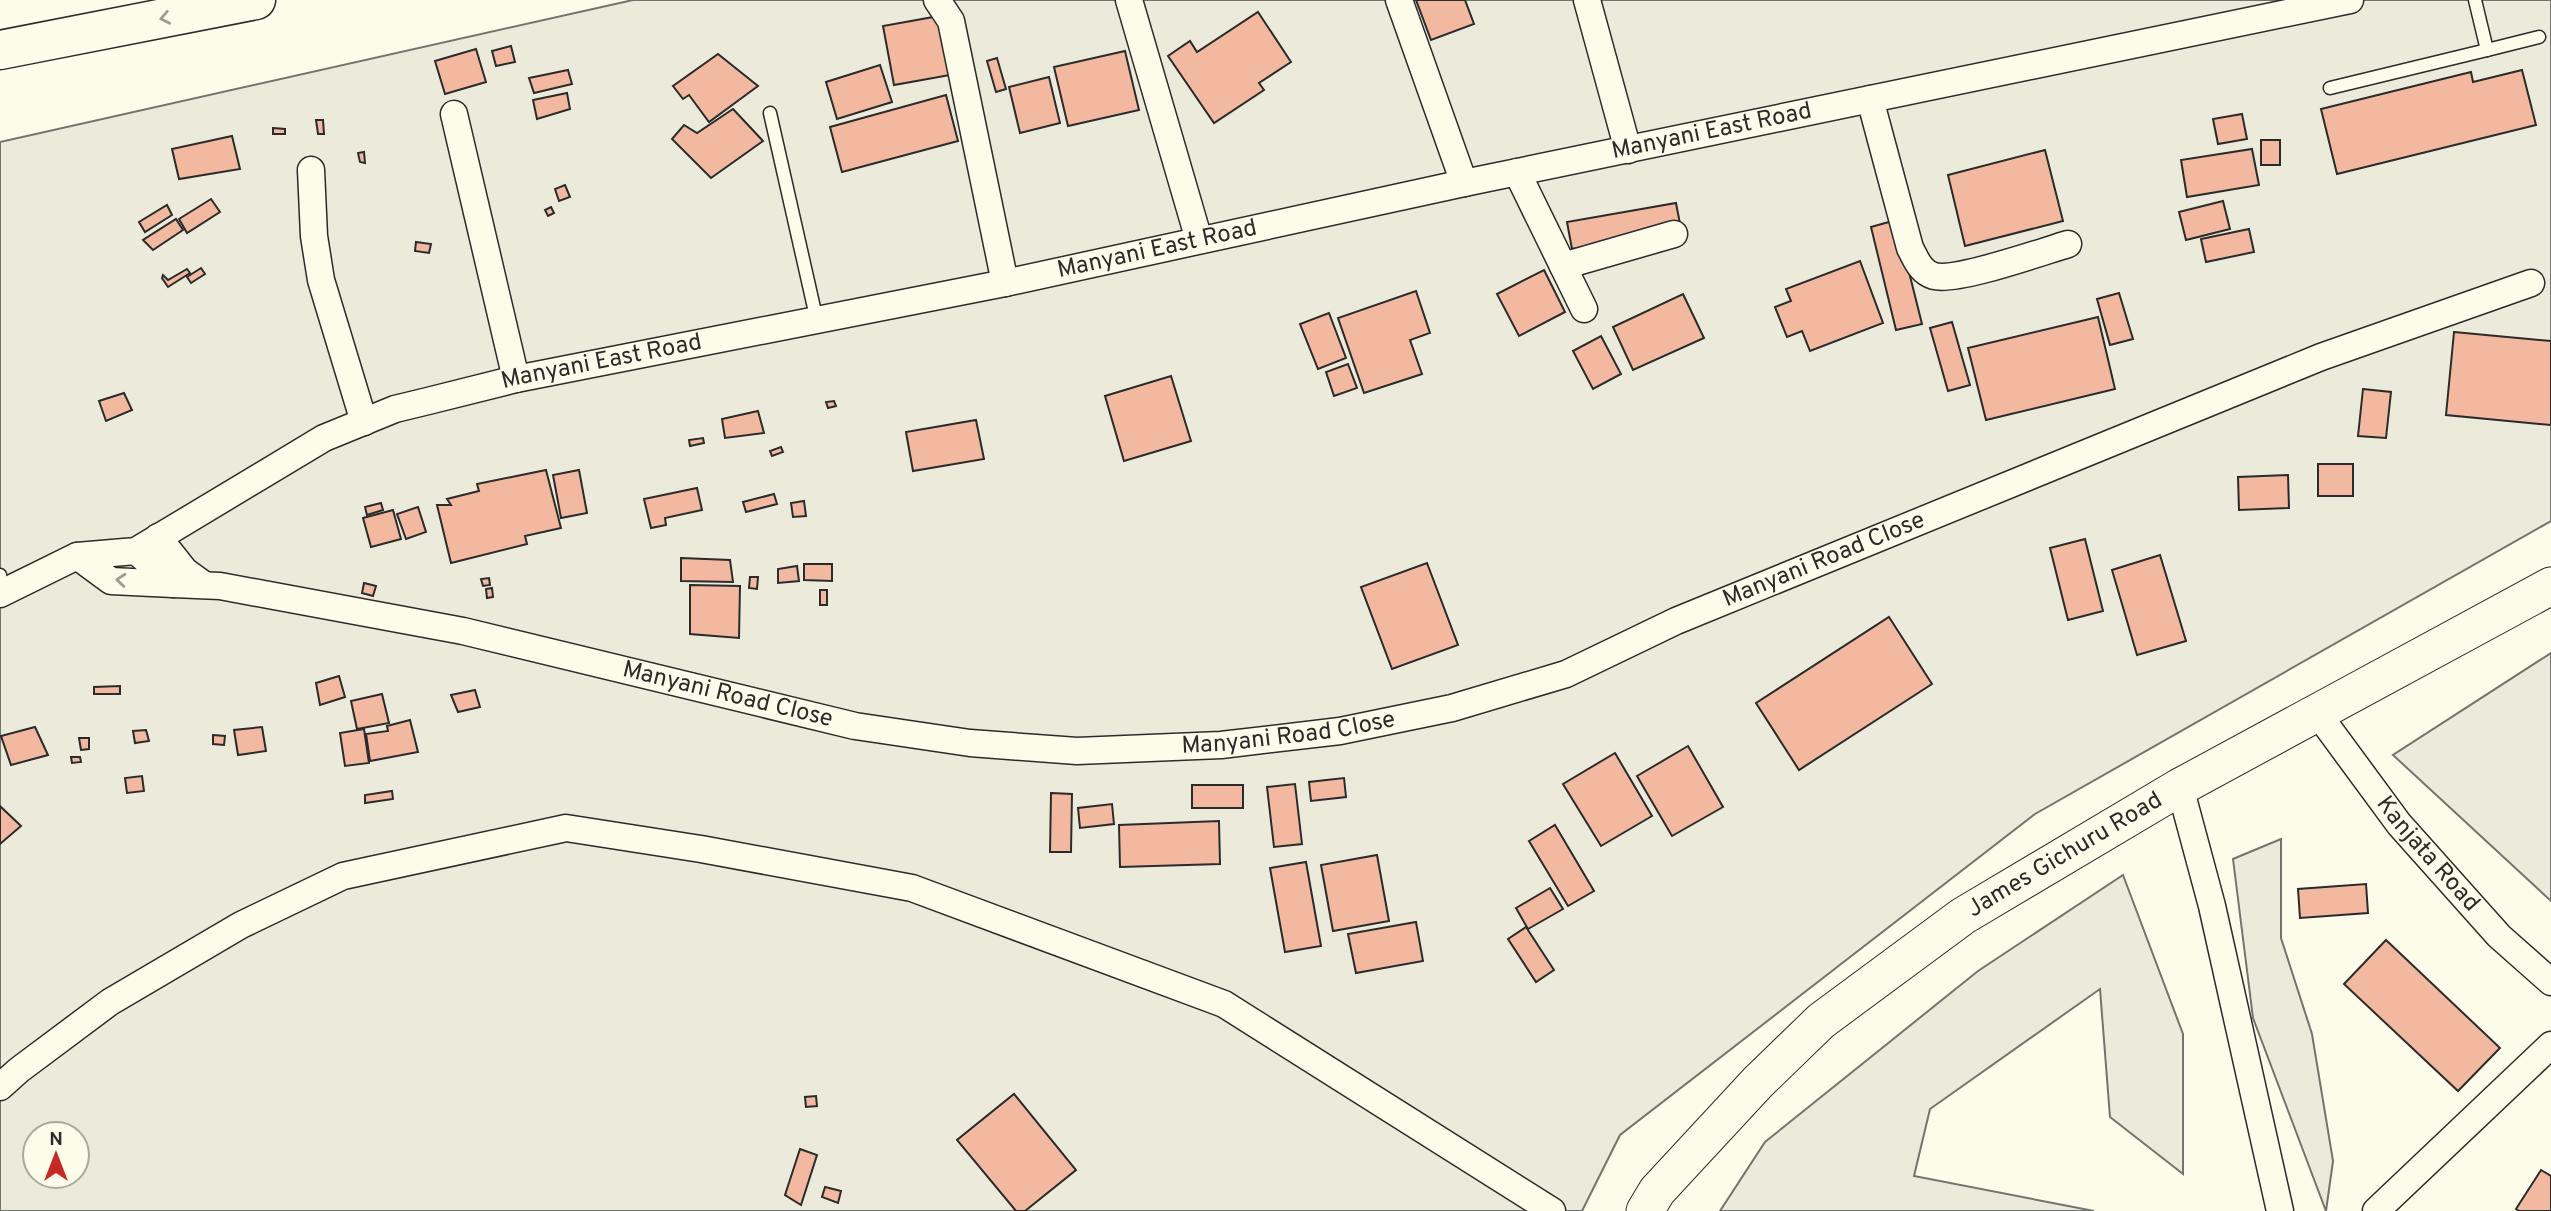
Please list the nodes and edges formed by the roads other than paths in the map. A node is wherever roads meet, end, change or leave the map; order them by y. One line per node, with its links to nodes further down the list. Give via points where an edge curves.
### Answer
1 (256, 0): 9 (highway, one-way to 9)
2 (937, 0): 23 (street, via 951,21)
3 (1129, 0): 20 (street)
4 (1399, 0): 18 (street)
5 (1587, 0): 15 (street)
6 (2350, 0): 12 (street, Manyani East Road)
7 (2474, 0): 10 (lane)
8 (2539, 37): 10 (lane)
9 (0, 50)
10 (2487, 50): 11 (lane)
11 (2330, 88)
12 (1870, 99): 15 (street, Manyani East Road); 21 (street, via 1910,248 1920,268 1934,276 1955,276)
13 (770, 113): 26 (lane)
14 (454, 114): 27 (street)
15 (1628, 150): 17 (street, Manyani East Road)
16 (311, 170): 28 (street, via 321,280)
17 (1517, 172): 18 (street, Manyani East Road); 22 (street)
18 (1464, 183): 20 (street, Manyani East Road)
19 (1674, 234): 22 (street)
20 (1199, 240): 23 (street, Manyani East Road)
21 (2068, 244)
22 (1563, 266): 25 (street)
23 (1005, 283): 26 (street, Manyani East Road)
24 (2531, 283): 32 (street, Manyani Road Close, via 2322,357 1676,621 1566,674 1452,708 1340,731 1221,745 1077,751 970,743 855,726 463,631)
25 (1584, 309)
26 (817, 321): 27 (street, Manyani East Road)
27 (516, 379): 28 (street, Manyani East Road, via 395,409)
28 (363, 422): 29 (street, Manyani East Road, via 324,438)
29 (147, 544): 30 (street, Manyani East Road); 31 (street); 32 (street)
30 (77, 556): 31 (street, Manyani Road Close, one-way to 30, via 111,581); 34 (street, Manyani East Road)
31 (173, 584): 32 (street, Manyani Road Close)
32 (203, 584)
33 (2551, 586): 35 (main road, James Gichuru Road)
34 (1, 587)
35 (2318, 713): 36 (main road, James Gichuru Road); 37 (street, Kanjata Road, via 2399,824 2499,936)
36 (2180, 787): 41 (main road, James Gichuru Road, via 1963,916 1821,1021 1657,1191); 42 (street, via 2213,906)
37 (2551, 982)
38 (2551, 1045): 43 (street)
39 (0, 1087): 40 (street, via 110,1002 242,925 343,876 566,828 912,888 1224,1004)
40 (1552, 1211)
41 (1645, 1211)
42 (2280, 1211)
43 (2376, 1211)

